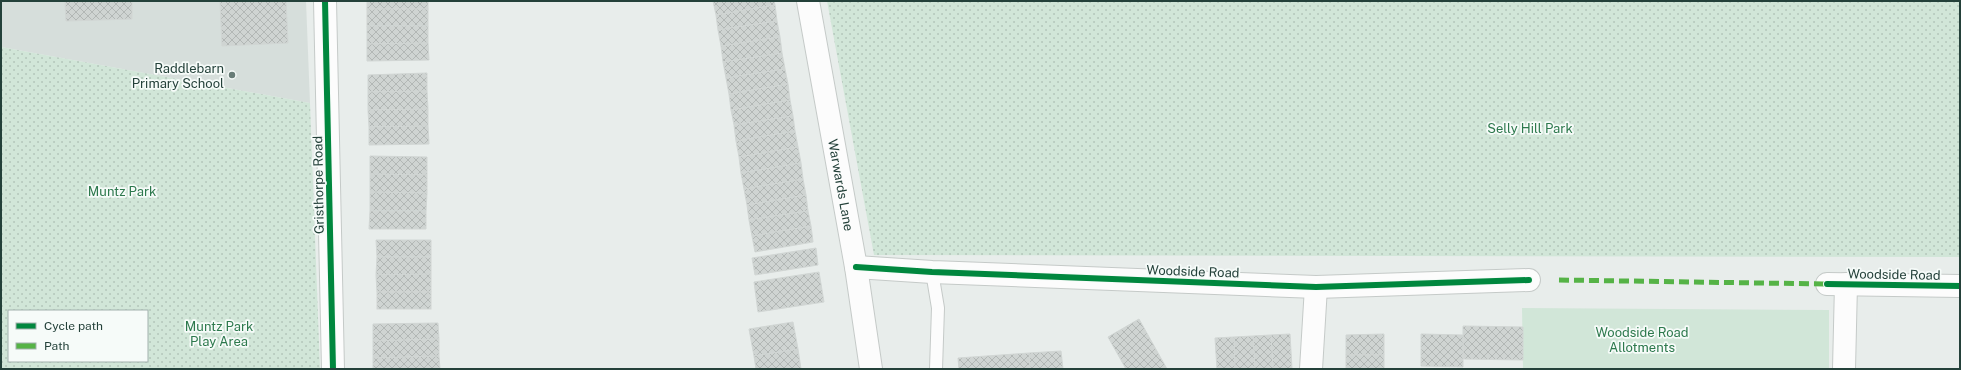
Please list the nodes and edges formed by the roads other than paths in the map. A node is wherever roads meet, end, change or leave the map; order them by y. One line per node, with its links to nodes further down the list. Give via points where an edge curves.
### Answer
1 (325, 1): 8 (street, Gristhorpe Road)
2 (808, 1): 3 (street, Warwards Lane)
3 (856, 267): 4 (street, Woodside Road); 9 (street, Warwards Lane)
4 (932, 272): 6 (street, Woodside Road); 10 (lane, via 938,308)
5 (1529, 280): 6 (street, Woodside Road)
6 (1316, 286): 11 (street)
7 (1960, 286): 12 (street, Woodside Road, via 1836,284)
8 (332, 369)
9 (871, 369)
10 (936, 369)
11 (1311, 369)
12 (1844, 369)

